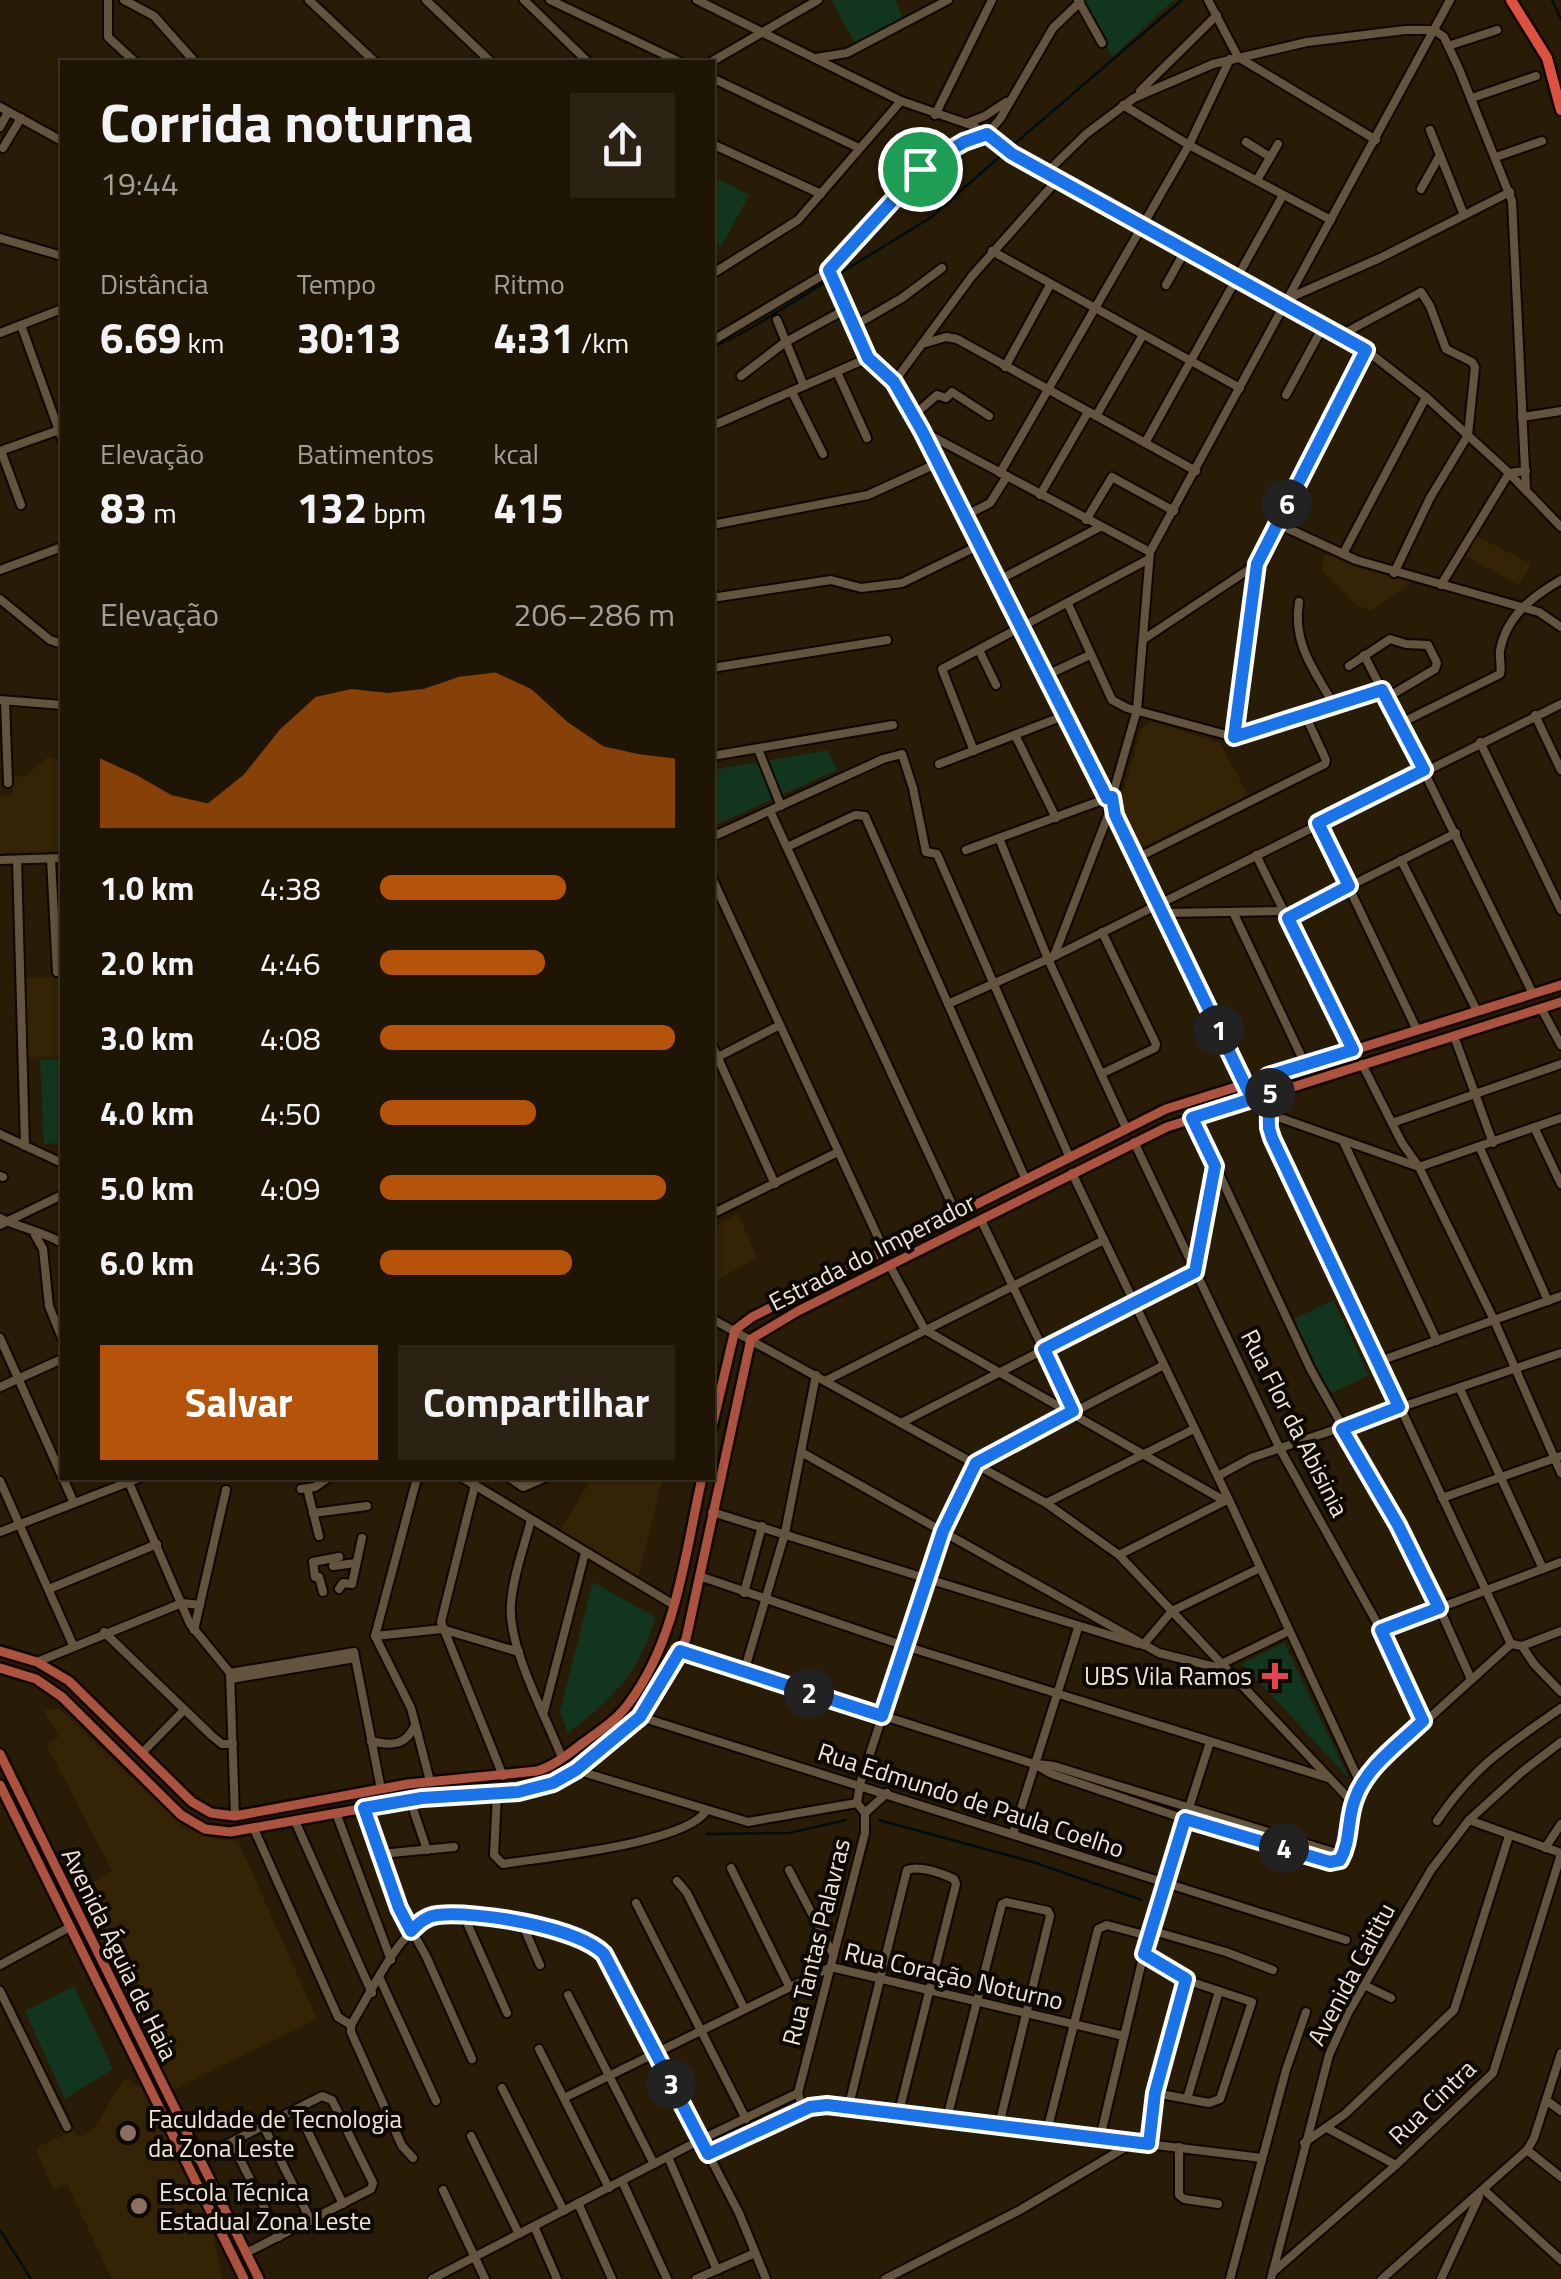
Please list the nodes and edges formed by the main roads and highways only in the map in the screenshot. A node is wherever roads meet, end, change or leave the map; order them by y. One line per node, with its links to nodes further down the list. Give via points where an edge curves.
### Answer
1 (1512, 0): 2 (highway, via 1547,58)
2 (1561, 110)
3 (1561, 985): 5 (main road, Estrada do Imperador)
4 (1561, 1002): 6 (main road, Estrada do Imperador)
5 (1264, 1077): 6 (main road); 7 (main road, Estrada do Imperador, via 1166,1109 752,1318 735,1330)
6 (1252, 1099): 8 (main road, Estrada do Imperador, via 1134,1142 776,1323 751,1339)
7 (715, 1416)
8 (730, 1426): 9 (main road); 16 (main road, Estrada do Imperador, via 686,1639 640,1717 553,1783)
9 (715, 1428)
10 (702, 1480): 14 (main road, via 674,1605 660,1648 628,1706 537,1772)
11 (0, 1651): 14 (main road, via 69,1681 201,1809 235,1816)
12 (0, 1668): 16 (main road, Estrada do Imperador, via 36,1679 62,1697 192,1824 219,1832)
13 (0, 1754): 18 (main road, Avenida Águia de Haia)
14 (454, 1778): 16 (main road)
15 (0, 1785): 17 (main road, Avenida Águia de Haia)
16 (456, 1796)
17 (244, 2279)
18 (259, 2279)

